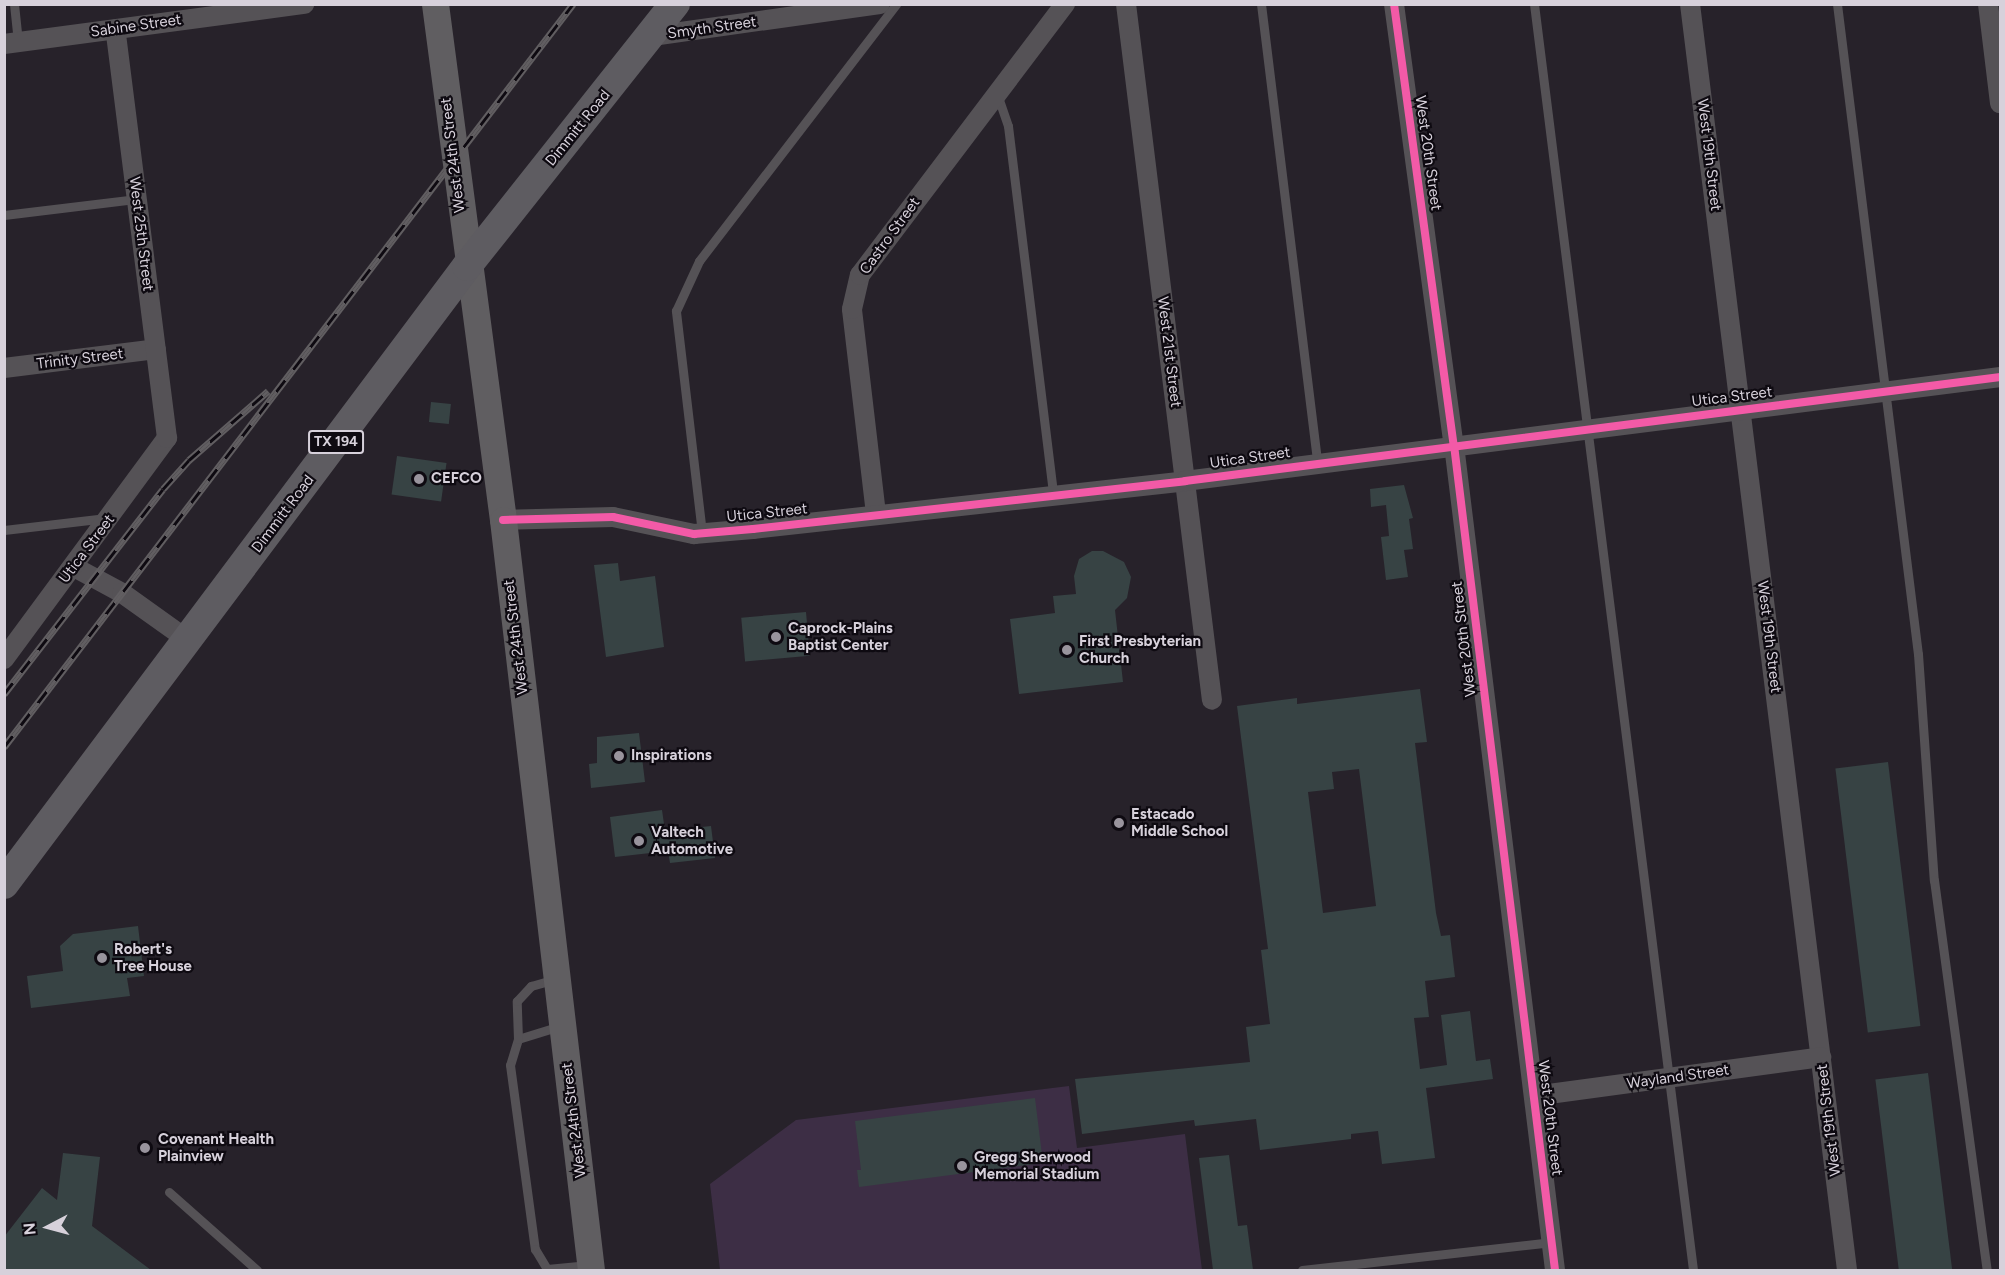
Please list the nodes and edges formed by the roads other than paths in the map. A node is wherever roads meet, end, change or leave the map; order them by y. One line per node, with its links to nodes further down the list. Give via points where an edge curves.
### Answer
1 (14, 4): 18 (lane)
2 (304, 4): 15 (street, Sabine Street)
3 (435, 4): 24 (main road, West 24th Street)
4 (675, 4): 17 (main road, Dimmitt Road / TX 194)
5 (880, 4): 17 (street, Smyth Street)
6 (896, 4): 40 (lane, via 699,261 676,310)
7 (1065, 4): 20 (street, Castro Street)
8 (1126, 4): 34 (street, West 21st Street)
9 (1261, 4): 33 (lane)
10 (1394, 4): 32 (street, West 20th Street)
11 (1534, 4): 30 (lane)
12 (1690, 4): 29 (street, West 19th Street)
13 (1837, 4): 28 (lane)
14 (1988, 4): 19 (street)
15 (200, 11): 16 (street, Sabine Street)
16 (115, 29): 18 (street, Sabine Street); 22 (street, West 25th Street)
17 (652, 36): 24 (main road, Dimmitt Road / TX 194)
18 (11, 43)
19 (1999, 76): 21 (street)
20 (997, 94): 35 (lane, via 1008,126); 36 (street, Castro Street, via 860,275 852,309)
21 (2001, 103)
22 (137, 199): 23 (lane); 25 (street, West 25th Street)
23 (4, 215)
24 (467, 266): 38 (main road, West 24th Street); 42 (main road, Dimmitt Road / TX 194)
25 (156, 349): 26 (street, Trinity Street); 31 (street, West 25th Street)
26 (4, 368)
27 (2001, 377): 28 (street, Utica Street)
28 (1886, 392): 29 (street, Utica Street); 61 (lane, via 1918,654 1934,880)
29 (1741, 409): 30 (street, Utica Street); 49 (street, West 19th Street)
30 (1585, 428): 32 (street, Utica Street); 50 (lane)
31 (167, 438): 37 (street, Utica Street)
32 (1454, 445): 33 (street, Utica Street); 51 (street, West 20th Street)
33 (1317, 463): 34 (street, Utica Street)
34 (1185, 481): 35 (street, Utica Street); 44 (street, West 21st Street)
35 (1053, 495): 36 (street, Utica Street)
36 (876, 514): 40 (street, Utica Street)
37 (111, 518): 39 (lane); 41 (street, Utica Street)
38 (502, 520): 40 (street, Utica Street, via 613,517); 46 (main road, West 24th Street)
39 (4, 530)
40 (702, 533)
41 (74, 567): 42 (street, via 122,593); 43 (street, Utica Street)
42 (189, 641): 45 (main road, Dimmitt Road / TX 194)
43 (4, 659)
44 (1212, 700)
45 (4, 884)
46 (557, 978): 47 (main road, West 24th Street); 48 (lane, via 531,986 517,1001)
47 (562, 1025): 48 (lane); 54 (main road, West 24th Street)
48 (518, 1039): 56 (lane, via 510,1065 535,1249)
49 (1821, 1058): 50 (street, Wayland Street); 60 (street, West 19th Street)
50 (1668, 1079): 51 (street, Wayland Street); 59 (lane)
51 (1533, 1096): 53 (street, West 20th Street)
52 (169, 1192): 55 (lane)
53 (1552, 1242): 57 (lane); 58 (street, West 20th Street)
54 (591, 1267): 56 (lane)
55 (257, 1270)
56 (542, 1270)
57 (1302, 1270)
58 (1555, 1270)
59 (1693, 1270)
60 (1847, 1270)
61 (1987, 1270)

